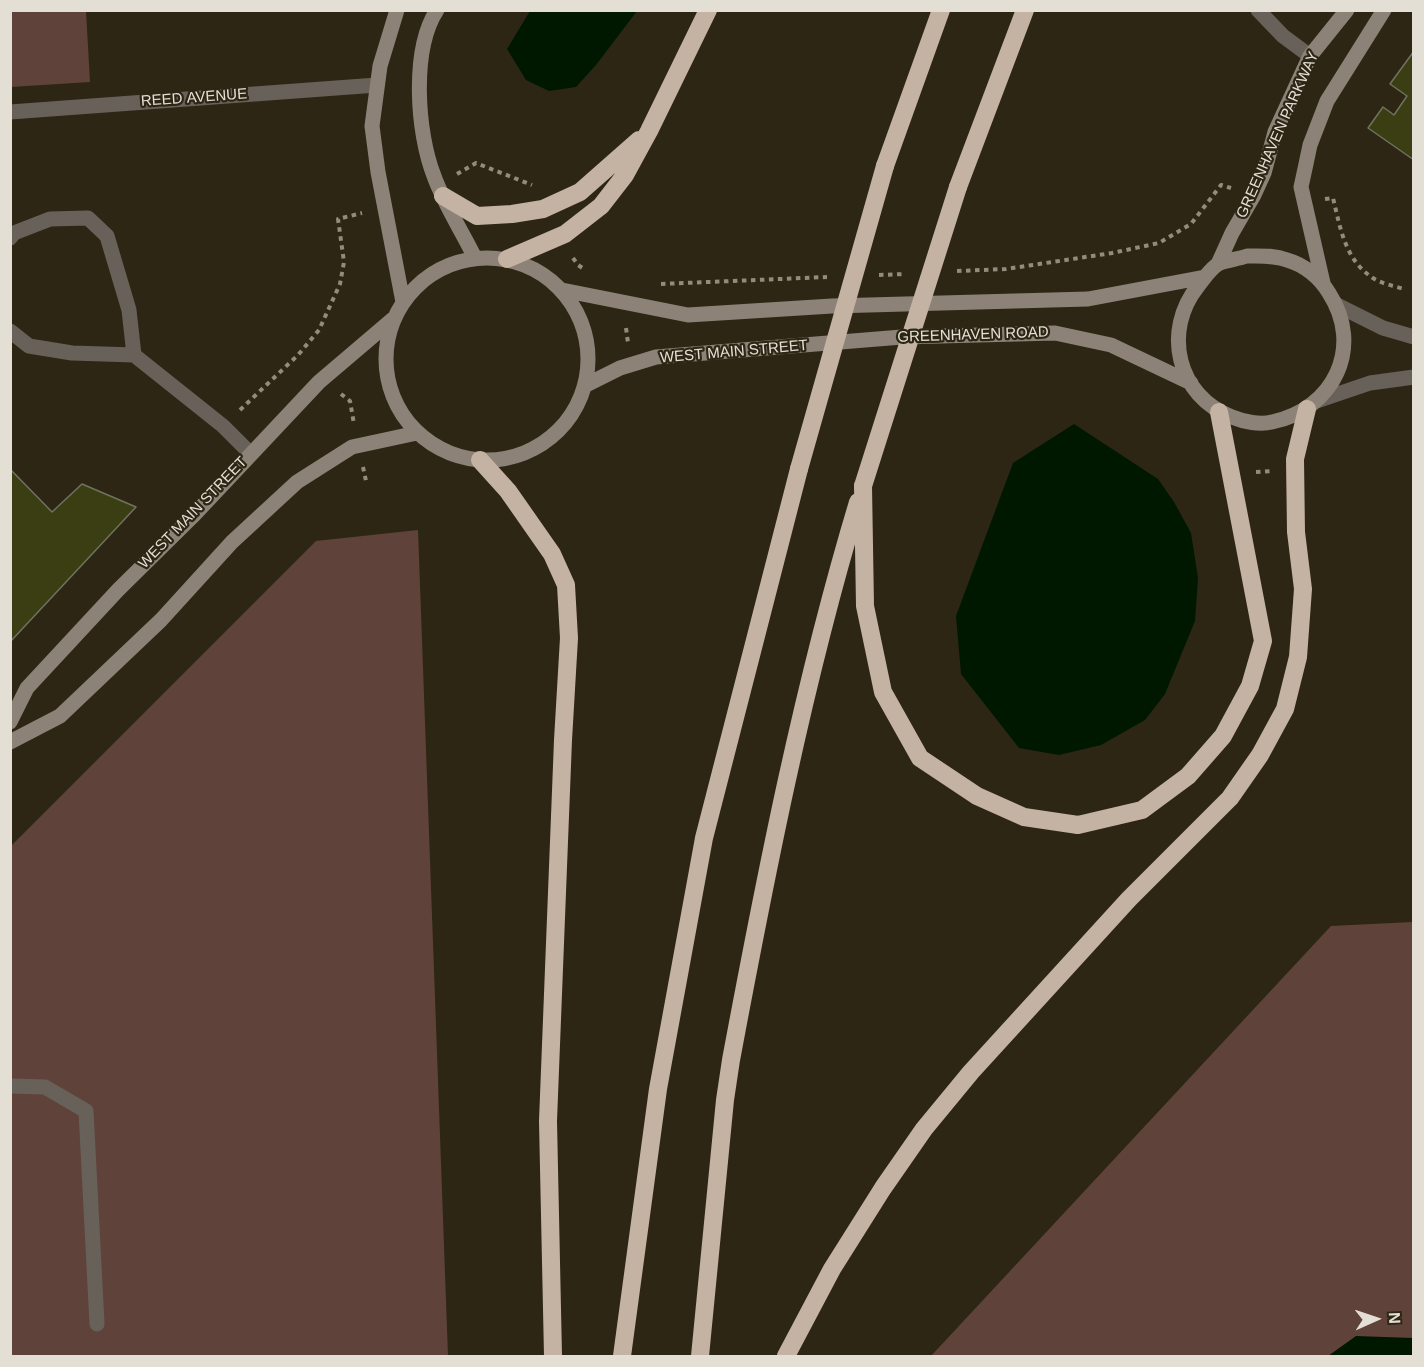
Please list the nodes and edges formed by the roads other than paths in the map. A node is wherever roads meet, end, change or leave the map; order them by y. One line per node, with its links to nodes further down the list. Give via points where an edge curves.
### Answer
1 (398, 10): 10 (main road)
2 (437, 10): 13 (main road, via 421,49 421,110 422,131)
3 (708, 10): 12 (highway)
4 (941, 10): 42 (highway, bridge, via 885,166 799,469 704,838 658,1089)
5 (1025, 10): 36 (highway, bridge, via 958,187)
6 (1258, 10): 9 (street)
7 (1347, 10): 9 (main road, GREENHAVEN PARKWAY)
8 (1384, 10): 19 (main road, GREENHAVEN PARKWAY, via 1327,101 1301,187)
9 (1310, 56): 17 (main road, GREENHAVEN PARKWAY, via 1275,132 1264,173)
10 (377, 85): 11 (street, REED AVENUE); 21 (main road, via 372,126)
11 (10, 112)
12 (649, 131): 13 (highway, via 580,192 543,209 477,216); 16 (highway, via 625,175 601,206 565,234)
13 (443, 196): 15 (main road)
14 (10, 238): 27 (street, via 50,219 88,218 107,236 129,310)
15 (475, 258): 16 (main road); 21 (main road, via 445,267 418,284)
16 (507, 259): 20 (main road, via 537,270)
17 (1218, 264): 18 (main road, GREENHAVEN ROAD); 19 (main road, GREENHAVEN ROAD, via 1247,256 1268,256 1288,260)
18 (1204, 278): 20 (main road, via 1088,299 832,306 688,315); 29 (main road, GREENHAVEN ROAD, via 1188,298 1179,322 1178,348)
19 (1323, 283): 22 (main road, GREENHAVEN ROAD)
20 (562, 290): 30 (main road, via 579,316 588,350)
21 (403, 302): 23 (main road)
22 (1337, 305): 25 (street, via 1383,328); 31 (main road, GREENHAVEN ROAD, via 1344,330 1343,357 1334,381)
23 (393, 318): 33 (main road, via 387,371 397,405); 34 (main road, WEST MAIN STREET, via 323,378)
24 (10, 331): 27 (street, via 29,346 72,353)
25 (1413, 337)
26 (817, 345): 29 (main road, GREENHAVEN ROAD, via 902,337 1055,333 1111,345); 30 (main road, WEST MAIN STREET, via 656,357 620,368)
27 (134, 355): 34 (street, via 223,426)
28 (1413, 377): 31 (street, GREENHAVEN ROAD, via 1370,383)
29 (1191, 383): 32 (main road, GREENHAVEN ROAD, via 1199,396)
30 (586, 385): 35 (main road, via 571,417 546,442 515,457)
31 (1309, 407): 32 (main road, GREENHAVEN ROAD, via 1295,416 1270,423 1244,422); 44 (highway, via 1295,459 1296,532 1303,589 1298,657 1285,709 1260,755 1230,798 1129,899 924,1129 832,1269)
32 (1219, 412): 36 (highway, via 1263,641 1250,686 1223,736 1188,776 1142,810 1078,825 1024,817 977,796 920,758 883,692 865,606)
33 (417, 433): 35 (main road, via 446,452); 38 (main road, via 352,447 297,482 231,542 161,620 60,716)
34 (250, 453): 37 (main road, WEST MAIN STREET, via 27,688)
35 (480, 460): 41 (highway, via 508,491 552,554 566,585 569,638 548,1121)
36 (863, 486): 43 (highway, via 806,699 755,934 725,1100)
37 (10, 722)
38 (10, 742)
39 (10, 1086): 40 (street, via 45,1087 86,1111)
40 (97, 1324)
41 (553, 1356)
42 (622, 1356)
43 (700, 1356)
44 (786, 1356)

